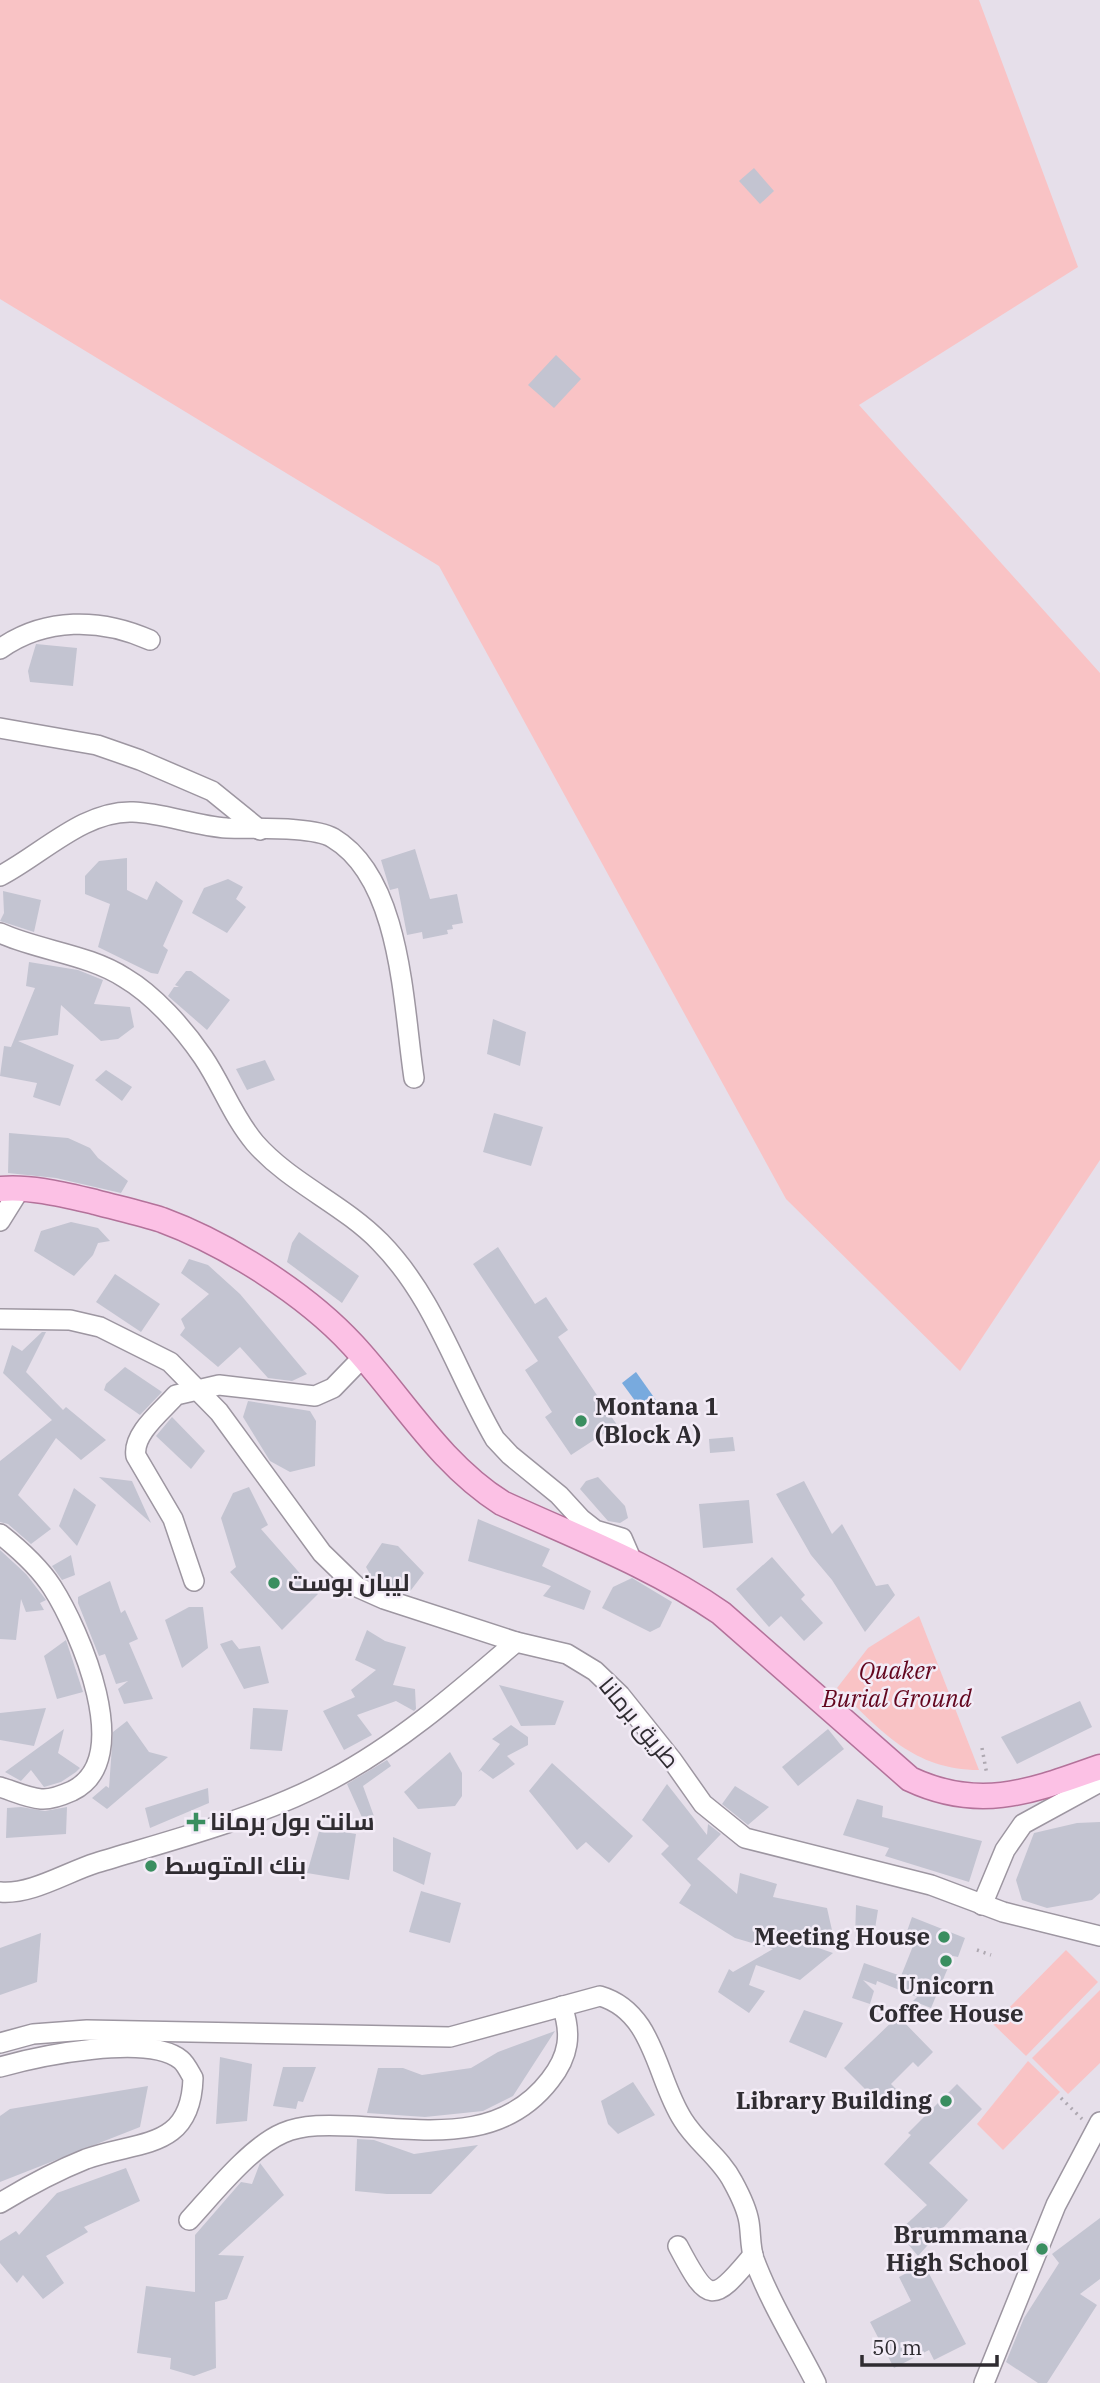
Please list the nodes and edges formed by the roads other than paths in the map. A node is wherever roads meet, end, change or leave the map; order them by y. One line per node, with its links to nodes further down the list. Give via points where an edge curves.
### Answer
1 (150, 640): 2 (street, via 107,625 80,623 27,633)
2 (0, 649)
3 (0, 728): 4 (street, via 97,745 140,760 212,791)
4 (260, 830): 5 (street, via 203,826 133,812 109,815 83,825); 7 (street, via 298,830 332,837 362,865 376,886 392,932)
5 (0, 876)
6 (0, 933): 14 (street, via 99,964 145,992 203,1056 256,1144 379,1240 402,1266 434,1316 495,1439 595,1530 622,1538)
7 (414, 1077)
8 (10, 1189): 9 (street); 11 (main road, via 67,1195 161,1220 210,1242 311,1307)
9 (0, 1221)
10 (0, 1319): 12 (street, طريق برمانا, via 70,1320 100,1327 170,1362)
11 (363, 1357): 12 (street, via 333,1388 315,1396 219,1385); 14 (main road, via 445,1455 483,1491)
12 (197, 1389): 15 (street, via 176,1395 134,1447 173,1519); 16 (street, طريق برمانا, via 248,1448 322,1553 358,1587)
13 (0, 1534): 19 (street, via 54,1589 90,1664 101,1726 99,1756 86,1782 75,1790 40,1799)
14 (632, 1561): 17 (main road, via 721,1613 889,1763 937,1791 989,1798 1023,1793)
15 (194, 1581)
16 (516, 1642): 20 (street, via 399,1736 332,1779 213,1827 69,1871 24,1890); 21 (street, طريق برمانا, via 567,1654 595,1671 627,1703 703,1804 745,1838 931,1885)
17 (1100, 1767)
18 (1100, 1782): 21 (street, via 1023,1824 1005,1850)
19 (0, 1787)
20 (0, 1892)
21 (982, 1905): 22 (street, طريق برمانا)
22 (1100, 1936)
23 (562, 2006): 24 (street, via 450,2037 87,2030 33,2034); 28 (street, via 569,2046 558,2070 542,2090 507,2118 456,2129 334,2126 283,2133 209,2195); 30 (street, via 600,1996 626,2008 636,2021 684,2122 733,2181 748,2218)
24 (0, 2043)
25 (0, 2067): 27 (street, via 58,2054 131,2046 181,2060 193,2078 187,2115 171,2132 147,2144 59,2169)
26 (1100, 2122): 32 (street, via 1056,2205)
27 (0, 2203)
28 (189, 2220)
29 (678, 2246): 30 (street, via 694,2278 719,2292)
30 (753, 2255): 31 (street)
31 (816, 2383)
32 (984, 2383)

